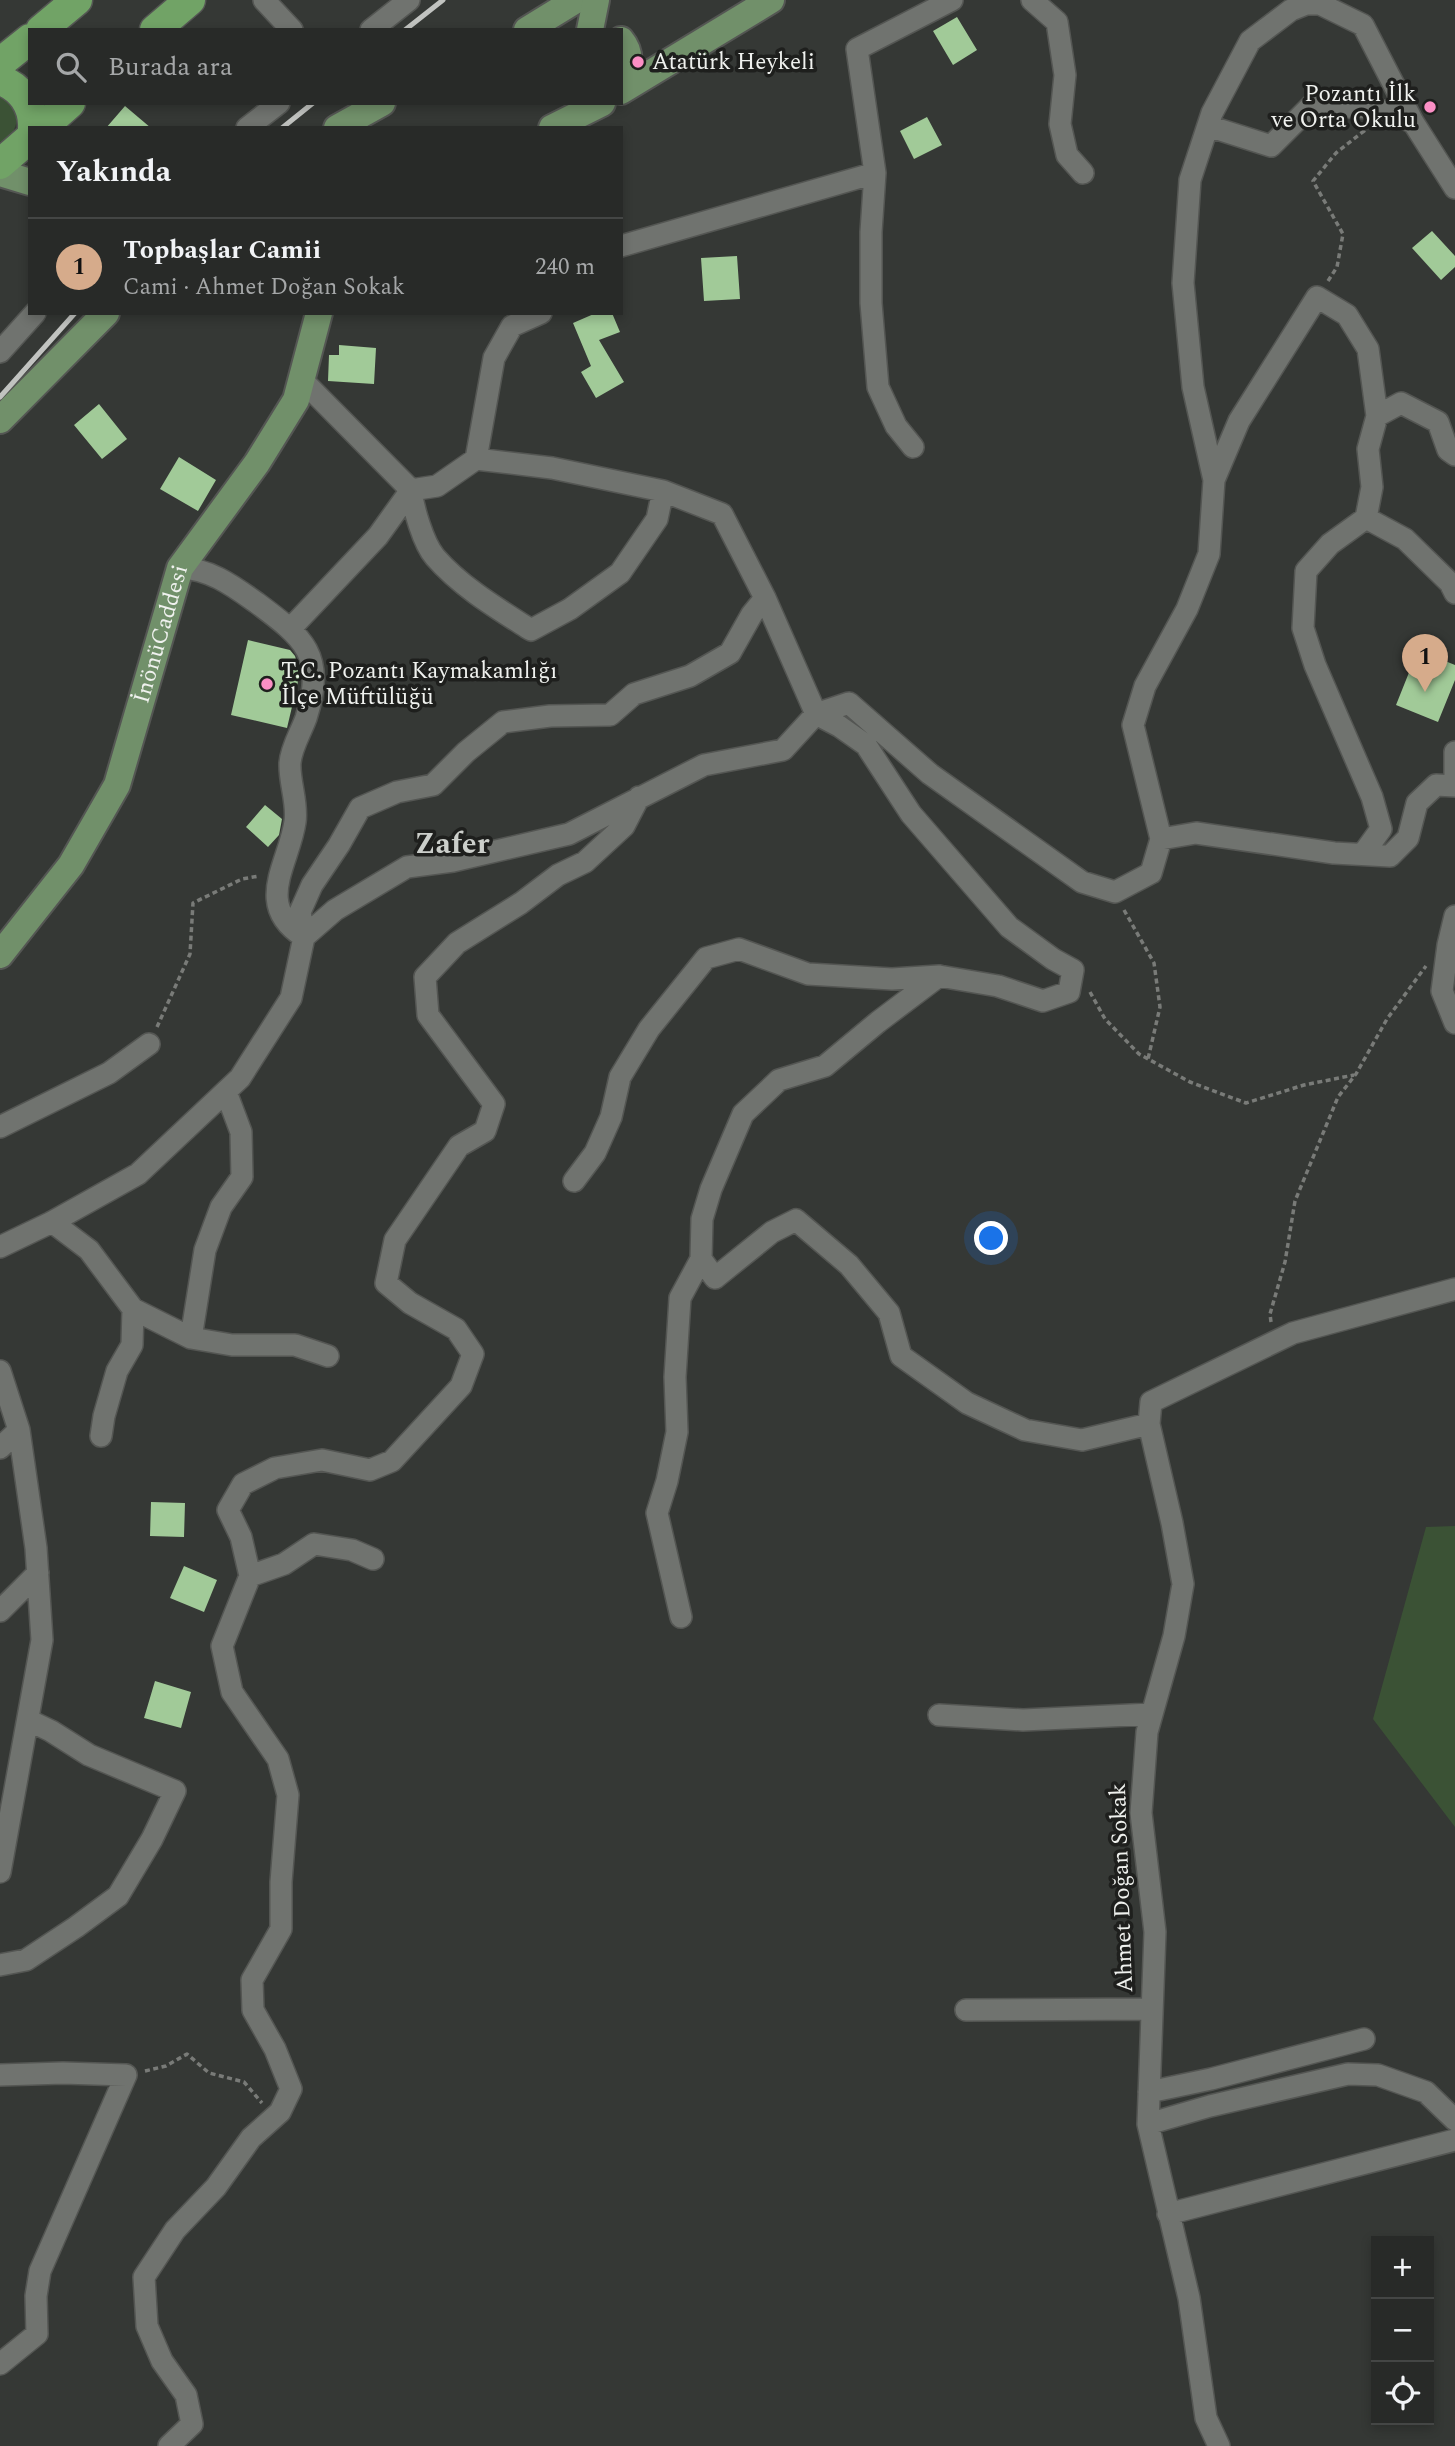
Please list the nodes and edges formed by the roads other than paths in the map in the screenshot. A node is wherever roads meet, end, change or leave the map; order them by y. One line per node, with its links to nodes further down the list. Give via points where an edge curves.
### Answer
1 (77, 0): 11 (highway)
2 (190, 0): 12 (highway)
3 (264, 0): 13 (street)
4 (408, 0): 14 (street)
5 (576, 0): 15 (main road)
6 (596, 0): 16 (main road)
7 (771, 0): 19 (main road)
8 (952, 0): 39 (street, via 857,49)
9 (1032, 0): 40 (street, via 1057,23 1065,75 1060,124 1067,155)
10 (1308, 2): 30 (street, via 1363,24); 35 (street, via 1250,41)
11 (43, 28)
12 (157, 28)
13 (290, 28)
14 (374, 28)
15 (530, 28)
16 (590, 28)
17 (28, 40): 20 (highway)
18 (624, 60): 19 (main road)
19 (667, 61): 22 (main road)
20 (0, 63)
21 (0, 80): 23 (highway)
22 (623, 90)
23 (28, 102)
24 (29, 105): 31 (highway)
25 (68, 105): 32 (highway)
26 (276, 105): 33 (street)
27 (378, 105): 34 (main road)
28 (597, 105): 29 (main road)
29 (564, 117)
30 (1413, 122): 35 (street, via 1374,108 1311,107 1271,146); 42 (street)
31 (33, 126)
32 (44, 126)
33 (250, 126)
34 (341, 126)
35 (1208, 126): 55 (street, via 1190,180 1183,283 1193,387)
36 (28, 140): 37 (highway)
37 (0, 164)
38 (0, 173): 41 (main road)
39 (875, 173): 43 (street); 52 (street, via 871,303 878,387 896,426)
40 (1083, 173)
41 (28, 181)
42 (1455, 188)
43 (623, 245)
44 (33, 315): 48 (street)
45 (104, 315): 51 (main road)
46 (537, 315): 54 (street, via 512,326 494,358)
47 (316, 322): 49 (main road, İnönüCaddesi)
48 (0, 352)
49 (301, 379): 56 (street); 59 (main road, İnönüCaddesi, via 296,400 257,463)
50 (1377, 416): 53 (street, via 1401,403 1438,422 1448,450); 55 (street, via 1368,349 1347,315 1317,297 1239,421); 58 (street, via 1368,449 1372,487)
51 (0, 420)
52 (913, 447)
53 (1455, 455)
54 (476, 459): 56 (street, via 436,486); 57 (street, via 552,468)
55 (1214, 480): 67 (street, via 1209,554 1187,609 1145,686 1133,725)
56 (411, 490): 57 (street, via 413,509 433,555 485,600 531,630 620,573 657,519); 62 (street, via 378,536)
57 (663, 491): 61 (street, via 722,514)
58 (1366, 518): 60 (street, via 1405,538); 68 (street, via 1330,544 1306,571 1303,628 1381,828)
59 (180, 568): 62 (street, via 195,568 225,580); 71 (main road, İnönüCaddesi, via 117,785 71,865)
60 (1455, 593)
61 (765, 598): 63 (street); 70 (street, via 730,653 690,676 634,694 610,715 503,722 433,785 397,792 360,808 300,912)
62 (291, 628): 70 (street, via 309,651 315,674 307,715 290,762 296,821 279,873 278,905 288,927)
63 (816, 714): 66 (street, via 783,750 704,765); 67 (street, via 849,703 930,774 1082,882 1115,892 1151,873); 72 (street, via 866,745 911,814 1009,927 1073,970 1069,992 1043,1001 998,986)
64 (1455, 752): 65 (street)
65 (1455, 786): 68 (street, via 1436,785 1417,803 1408,838 1390,856)
66 (639, 797): 70 (street, via 569,834 407,867 335,910); 92 (street, via 624,826 585,862 457,943 425,977 429,1015 494,1104 485,1131 459,1146 395,1240 386,1283 410,1303 456,1329 473,1354 461,1386 392,1461 370,1470 322,1460 275,1468 243,1484 228,1510 241,1537)
67 (1161, 839): 68 (street, via 1196,833)
68 (1363, 855)
69 (1455, 916): 73 (street, via 1442,991)
70 (304, 937): 75 (street, via 291,998 240,1079)
71 (0, 955)
72 (939, 976): 77 (street, via 892,979 807,974 739,949 706,958 649,1029 620,1077 611,1117 595,1153); 80 (street, via 825,1066 779,1080 743,1114 702,1219)
73 (1455, 1023)
74 (149, 1044): 76 (street, via 109,1073)
75 (226, 1092): 78 (street, via 138,1174); 83 (street, via 241,1132 243,1177 221,1208 205,1250)
76 (0, 1127)
77 (574, 1181)
78 (52, 1222): 79 (street); 82 (street, via 89,1250)
79 (0, 1247)
80 (701, 1259): 86 (street, via 716,1278 772,1231 796,1220 849,1265 889,1313 901,1356 967,1403 1025,1430 1082,1440); 94 (street, via 680,1298 677,1432 657,1513)
81 (1455, 1289): 86 (street, via 1293,1333 1151,1402)
82 (133, 1309): 83 (street); 88 (street, via 132,1345 117,1371)
83 (191, 1338): 84 (street, via 232,1345 295,1345)
84 (328, 1356)
85 (0, 1371): 87 (street)
86 (1149, 1424): 95 (street, Ahmet Doğan Sokak, via 1183,1584)
87 (19, 1430): 89 (street); 91 (street)
88 (102, 1436)
89 (0, 1448)
90 (373, 1559): 92 (street, via 352,1550 314,1544 284,1564)
91 (38, 1573): 93 (street); 97 (street, via 43,1640)
92 (250, 1576): 112 (street, via 222,1646 232,1692 278,1759 288,1795 281,1929 251,1980 253,2010 291,2089 280,2112 175,2230 144,2277 147,2326 162,2361 186,2395 192,2424)
93 (0, 1611)
94 (681, 1617)
95 (1152, 1714): 96 (street, via 1023,1720); 102 (street, Ahmet Doğan Sokak, via 1141,1813 1155,1933)
96 (939, 1715)
97 (28, 1720): 98 (street); 101 (street, via 89,1755 174,1791 118,1896 26,1960)
98 (19, 1767): 99 (street); 100 (street)
99 (0, 1785)
100 (0, 1872)
101 (0, 1965)
102 (1152, 2009): 103 (street); 106 (street, Ahmet Doğan Sokak)
103 (966, 2010)
104 (1364, 2039): 106 (street)
105 (0, 2075): 111 (street, via 126,2075 40,2271 37,2334)
106 (1149, 2091): 108 (street, Ahmet Doğan Sokak)
107 (1455, 2120): 108 (street, via 1426,2092 1378,2075 1348,2074)
108 (1148, 2124): 110 (street, Ahmet Doğan Sokak)
109 (1455, 2140): 110 (street)
110 (1168, 2214): 113 (street, Ahmet Doğan Sokak, via 1189,2298 1206,2418)
111 (0, 2364)
112 (169, 2446)
113 (1219, 2446)

